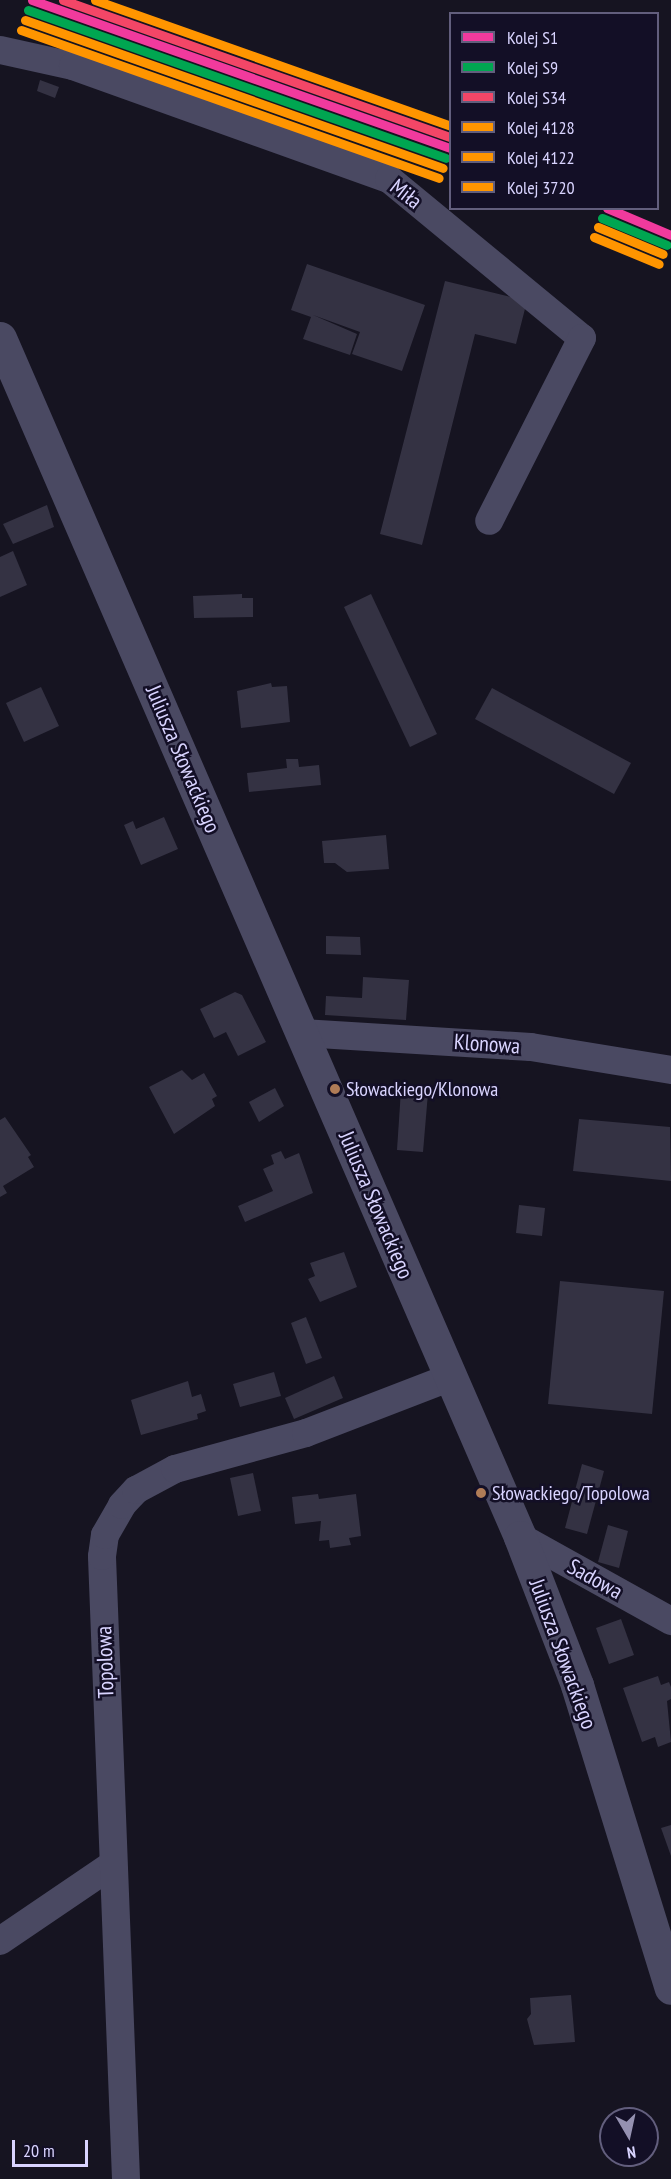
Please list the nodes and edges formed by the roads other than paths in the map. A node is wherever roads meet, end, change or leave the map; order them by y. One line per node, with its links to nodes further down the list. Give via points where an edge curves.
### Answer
1 (0, 50): 3 (street, Miła, via 73,66 389,179 582,339)
2 (0, 338): 4 (street, Juliusza Słowackiego)
3 (489, 520)
4 (302, 1033): 5 (street, Klonowa, via 531,1047); 6 (street, Juliusza Słowackiego)
5 (671, 1070)
6 (451, 1377): 7 (street, Juliusza Słowackiego); 9 (street, Topolowa, via 306,1432 175,1469 136,1490 122,1505 105,1535 102,1556)
7 (520, 1537): 8 (street, Sadowa); 11 (street, Juliusza Słowackiego, via 577,1685)
8 (671, 1621)
9 (112, 1865): 10 (street); 12 (street, Topolowa)
10 (0, 1941)
11 (671, 1988)
12 (126, 2179)

